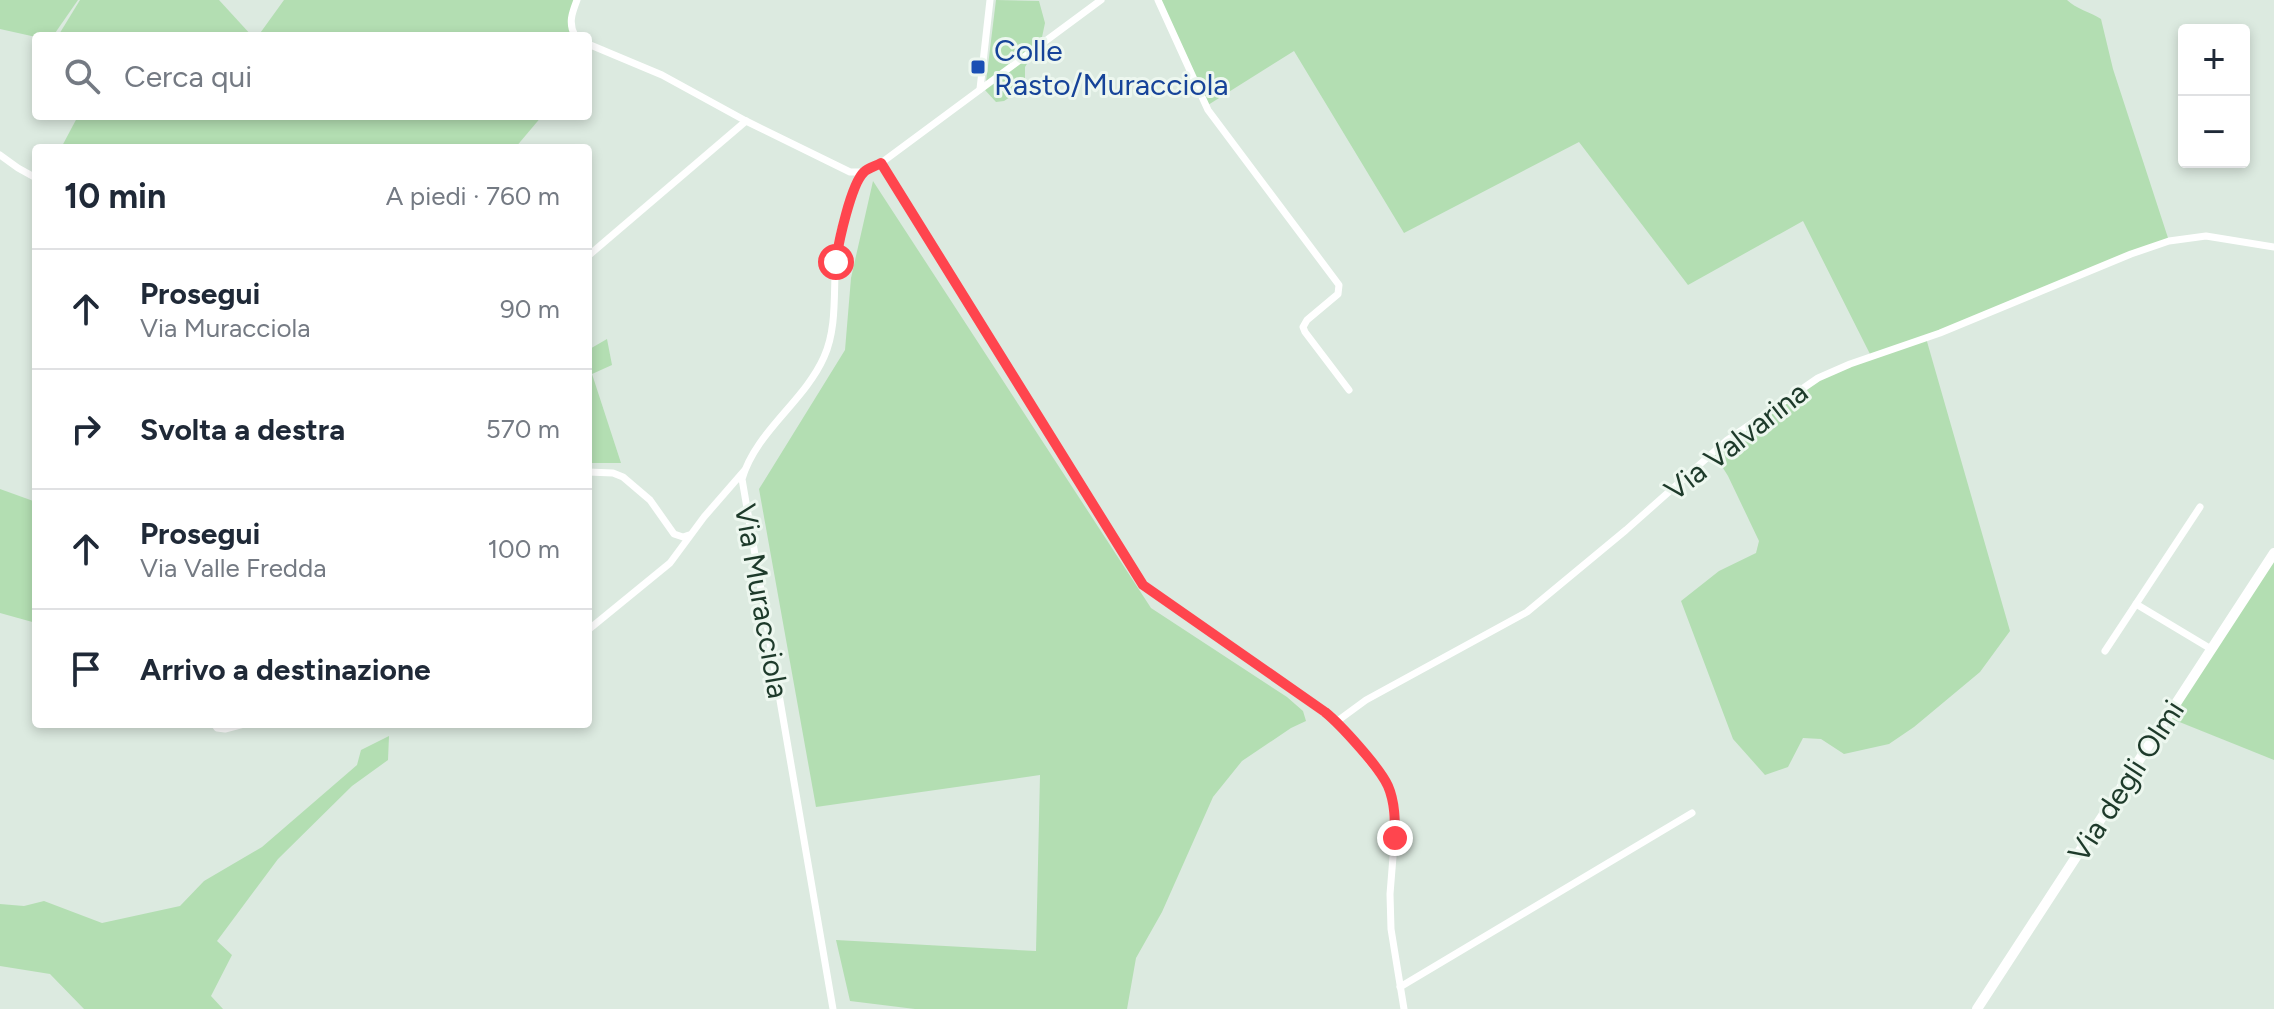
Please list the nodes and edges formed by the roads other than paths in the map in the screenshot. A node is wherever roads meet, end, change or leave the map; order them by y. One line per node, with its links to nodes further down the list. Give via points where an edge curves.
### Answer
1 (577, 0): 5 (street, via 570,18)
2 (990, 0): 7 (street)
3 (1101, 0): 7 (street)
4 (1158, 0): 15 (street, via 1208,110 1339,285 1337,296 1303,327)
5 (573, 32)
6 (592, 46): 8 (street, via 662,75)
7 (980, 89): 10 (street)
8 (746, 121): 11 (street, via 850,172); 14 (street)
9 (0, 155): 12 (street)
10 (881, 163): 11 (street); 25 (street, via 1143,585)
11 (864, 172): 16 (street, Via Muracciola, via 837,246 824,356)
12 (32, 176)
13 (2274, 247): 25 (street, Via Valvarina, via 2206,236 2169,241 1818,378 1733,435 1527,612)
14 (592, 253)
15 (1349, 390)
16 (745, 469): 19 (street); 28 (street, Via Muracciola, via 742,488)
17 (592, 472): 19 (street, via 623,477 650,500 674,534)
18 (2200, 507): 21 (street)
19 (693, 533): 22 (street, via 670,563)
20 (2274, 553): 23 (street, Via degli Olmi)
21 (2136, 604): 23 (street); 24 (street)
22 (592, 627)
23 (2211, 649): 30 (street, Via degli Olmi)
24 (2105, 651)
25 (1336, 722): 27 (street, via 1390,792 1395,832 1391,929)
26 (1692, 813): 27 (street)
27 (1400, 987): 29 (street)
28 (833, 1009)
29 (1404, 1009)
30 (1977, 1009)

